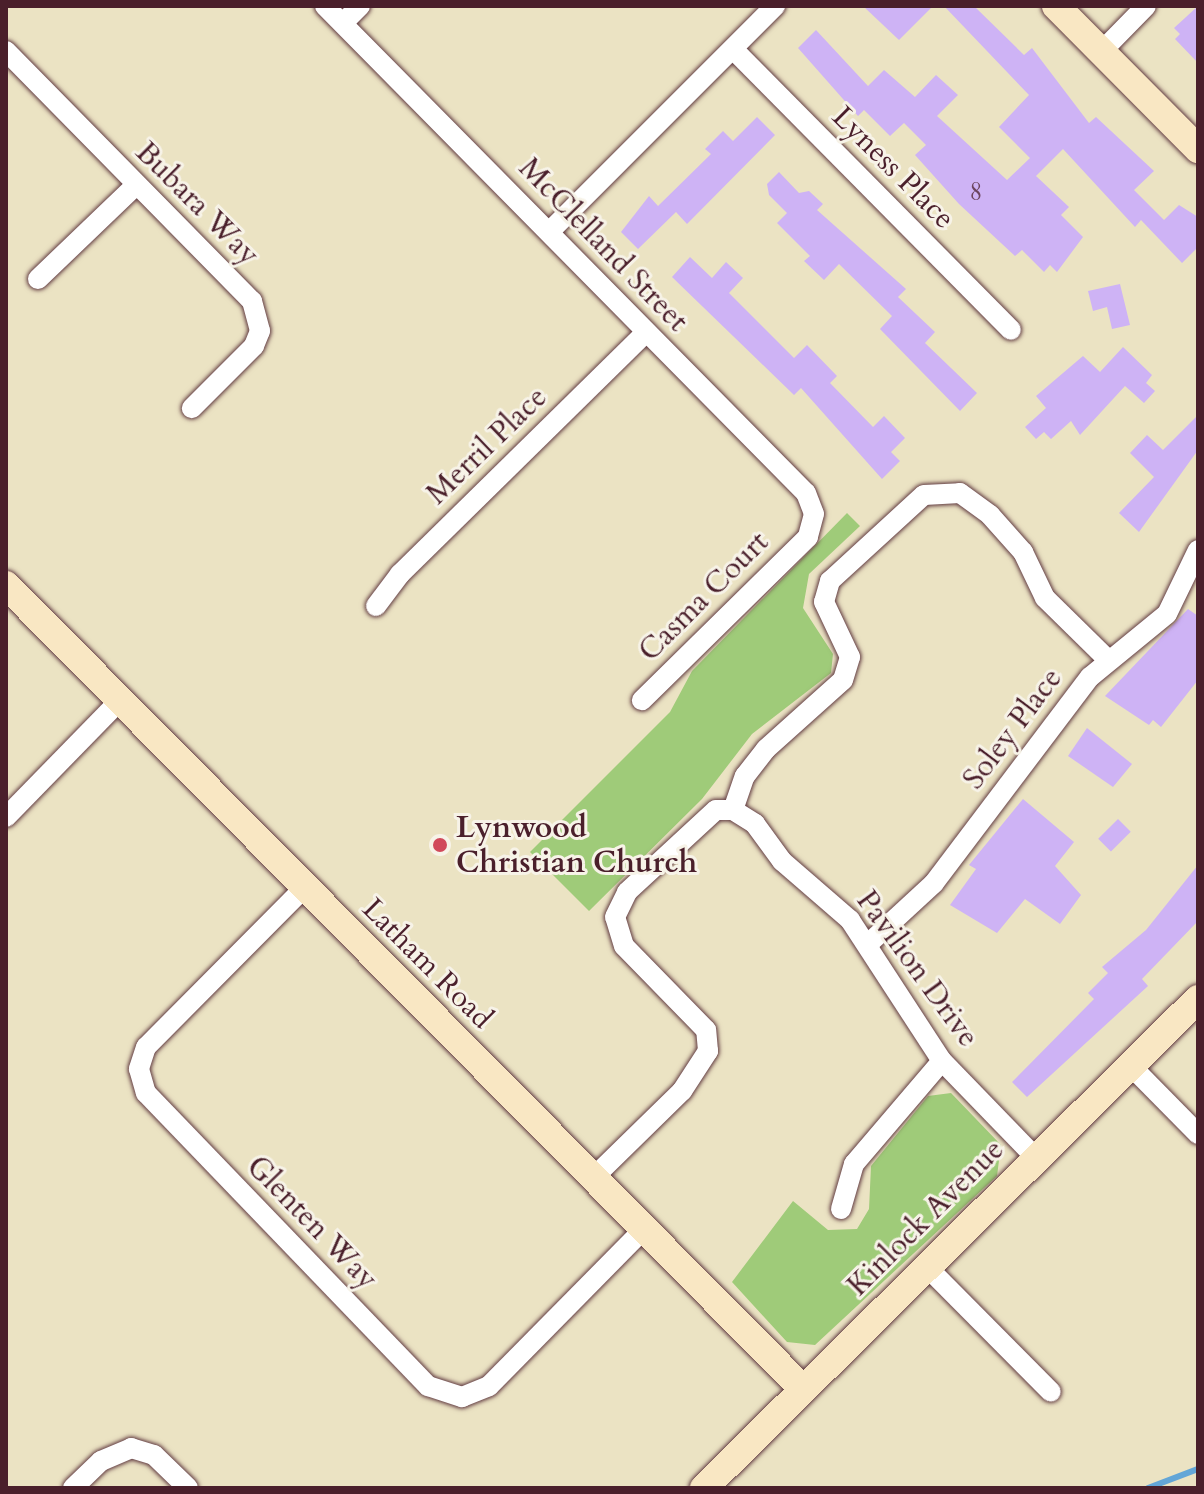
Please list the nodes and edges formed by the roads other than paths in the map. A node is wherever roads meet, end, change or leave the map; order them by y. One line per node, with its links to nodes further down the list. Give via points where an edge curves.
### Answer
1 (325, 6): 6 (street, McClelland Street)
2 (360, 6): 6 (street)
3 (775, 6): 7 (street)
4 (1056, 6): 9 (street)
5 (1146, 6): 9 (street)
6 (343, 23): 12 (street, McClelland Street)
7 (733, 49): 12 (street); 14 (street, Lyness Place)
8 (6, 51): 11 (street, Bubara Way)
9 (1101, 52): 10 (street)
10 (1198, 149)
11 (135, 186): 13 (street); 16 (street, Bubara Way, via 252,301 259,317 254,346)
12 (549, 232): 15 (street, McClelland Street)
13 (38, 279)
14 (1011, 330)
15 (645, 333): 17 (street, McClelland Street, via 806,493 814,514); 20 (street, Merril Place, via 400,574)
16 (192, 408)
17 (808, 537): 23 (street, Casma Court)
18 (1198, 550): 21 (street, Soley Place, via 1167,614)
19 (6, 585): 22 (street, Latham Road)
20 (376, 606)
21 (1107, 659): 24 (street, via 1045,598 1023,552 990,515 960,493 924,495 830,581 824,602 850,657 843,680 766,749 745,776); 27 (street, Soley Place, via 934,883)
22 (120, 700): 25 (street); 26 (street, Latham Road)
23 (642, 700)
24 (733, 810): 27 (street, Pavilion Drive, via 755,824 782,861); 33 (street, via 699,821 619,904 616,934 694,1015 709,1041 682,1091)
25 (6, 817)
26 (304, 888): 33 (street, Latham Road); 35 (street, Glenten Way, via 146,1047 139,1069 146,1093 428,1386 462,1397 489,1386)
27 (869, 943): 29 (street, Pavilion Drive)
28 (1198, 999): 30 (street, Kinlock Avenue)
29 (942, 1061): 32 (street, Pavilion Drive); 34 (street, via 854,1164)
30 (1130, 1065): 31 (street); 32 (street, Kinlock Avenue)
31 (1198, 1134)
32 (1036, 1158): 36 (street, Kinlock Avenue)
33 (592, 1179): 35 (street, Latham Road)
34 (841, 1209)
35 (643, 1230): 37 (street, Latham Road)
36 (926, 1266): 37 (street, Kinlock Avenue); 38 (street)
37 (802, 1388): 41 (street, Kinlock Avenue)
38 (1051, 1392)
39 (73, 1488): 40 (street, via 101,1461 131,1448 154,1455)
40 (188, 1488)
41 (704, 1488)

